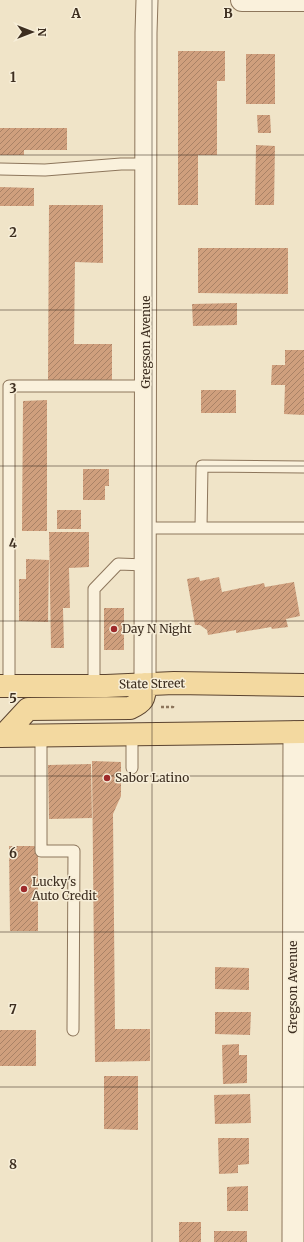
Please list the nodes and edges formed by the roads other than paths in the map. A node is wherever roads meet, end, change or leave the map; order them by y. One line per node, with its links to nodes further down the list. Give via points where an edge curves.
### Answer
1 (147, 0): 4 (street, Gregson Avenue)
2 (242, 0): 3 (street)
3 (304, 0)
4 (146, 164): 5 (lane, via 45,170); 6 (street, Gregson Avenue)
5 (0, 169)
6 (146, 386): 8 (street, Gregson Avenue); 14 (lane, via 10,386)
7 (304, 467): 9 (lane, via 202,466)
8 (146, 528): 9 (lane); 11 (street, Gregson Avenue)
9 (201, 528): 10 (lane)
10 (304, 528)
11 (146, 565): 12 (street, Gregson Avenue); 15 (lane, via 118,564 94,589)
12 (145, 684): 13 (main road, State Street); 15 (main road, State Street); 18 (main road, via 145,695 141,703 130,708 28,709)
13 (304, 685)
14 (5, 686): 15 (main road, State Street)
15 (94, 686)
16 (299, 732): 17 (main road); 21 (street, Gregson Avenue)
17 (132, 734): 19 (main road); 20 (lane)
18 (1, 736): 19 (main road)
19 (41, 736): 22 (lane, via 41,851 74,851)
20 (132, 768)
21 (299, 906): 23 (street, Gregson Avenue)
22 (73, 1030)
23 (293, 1242)

